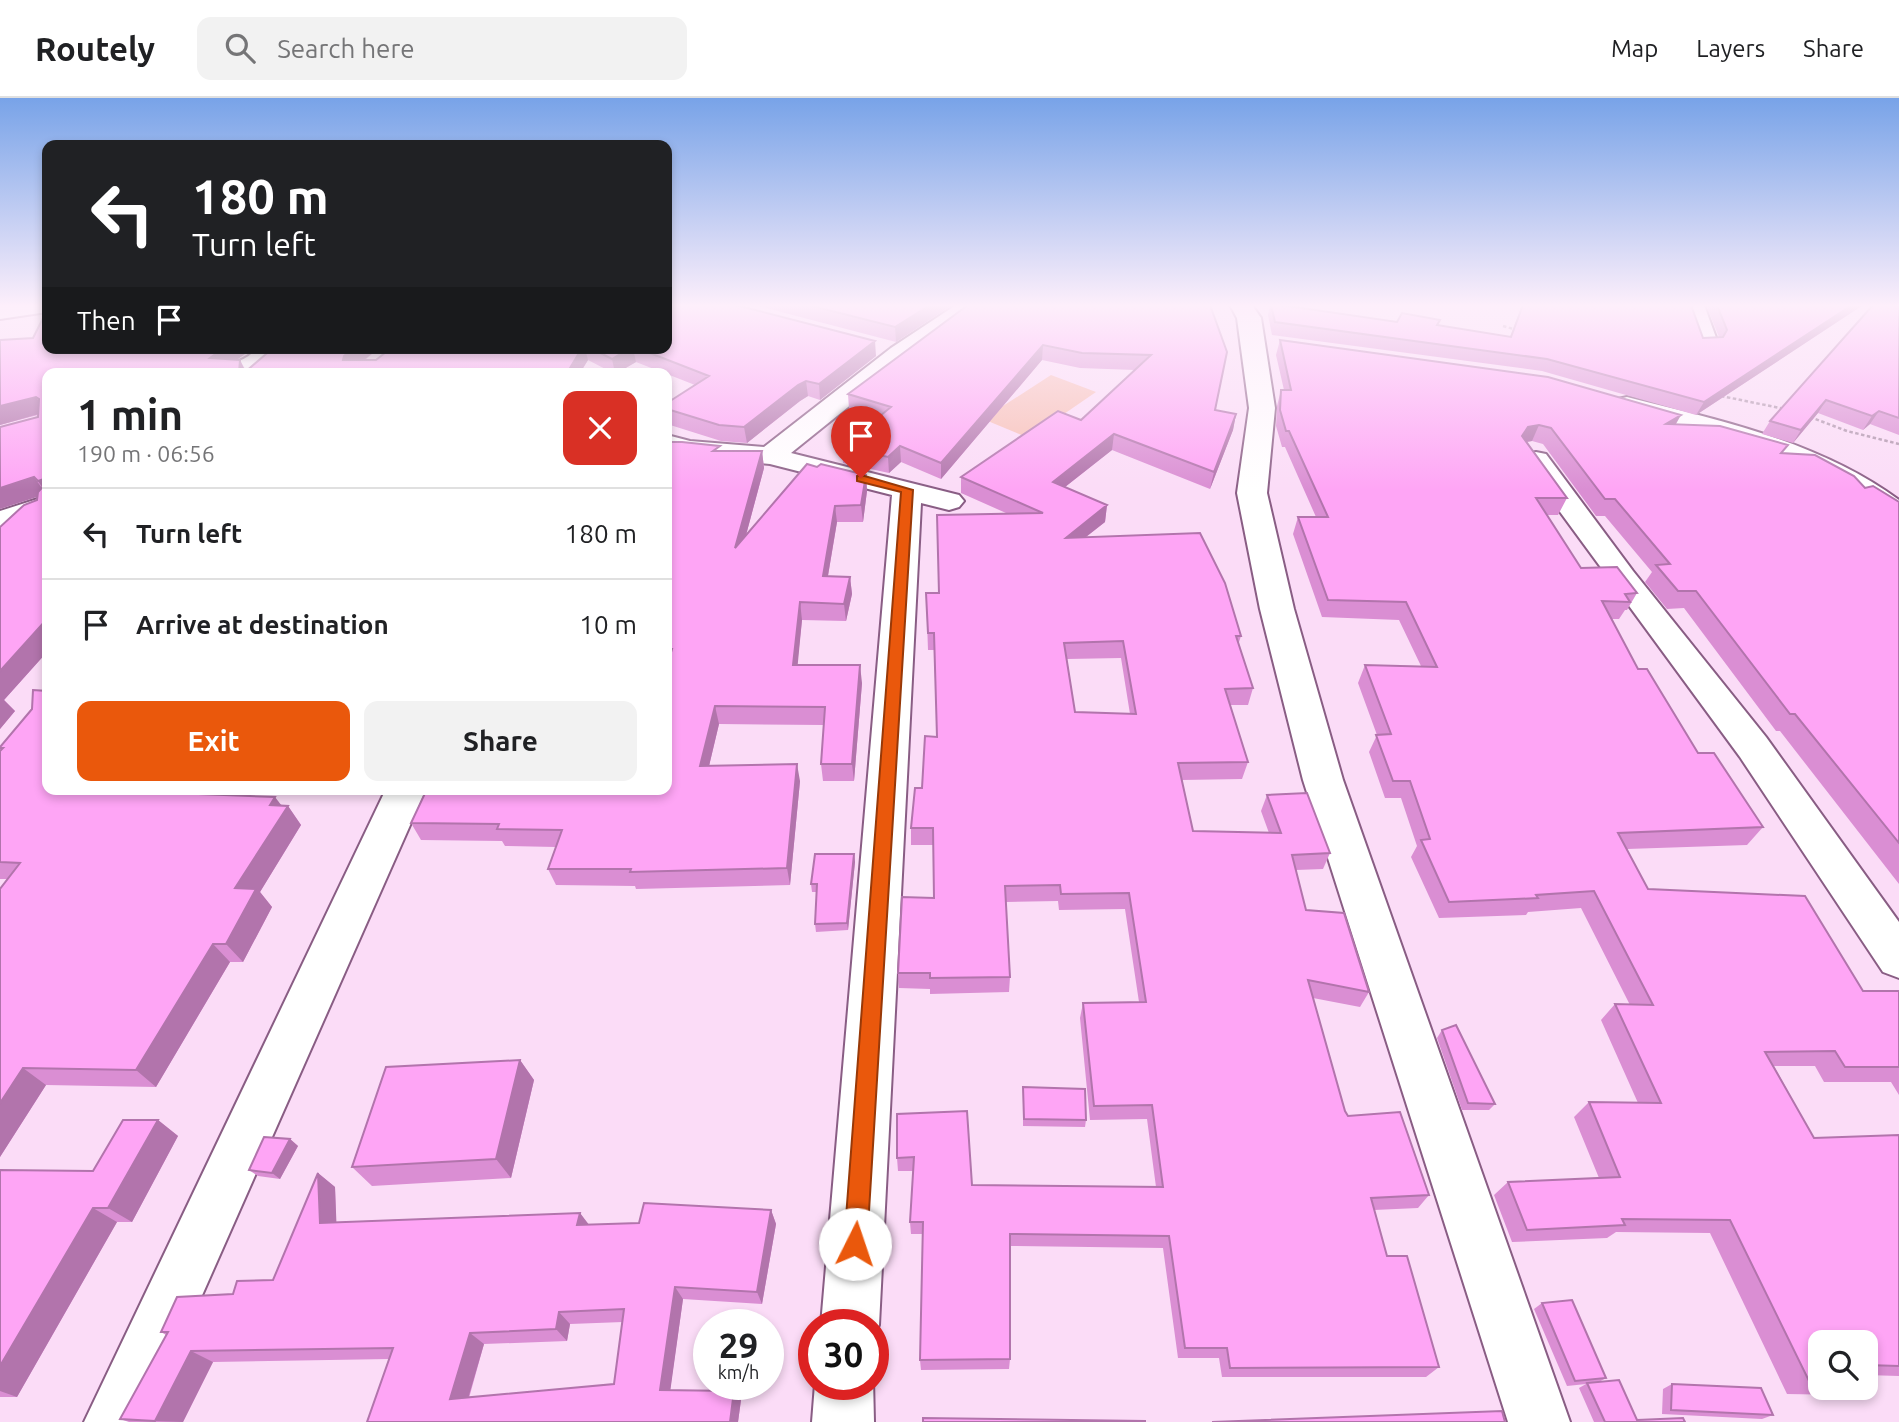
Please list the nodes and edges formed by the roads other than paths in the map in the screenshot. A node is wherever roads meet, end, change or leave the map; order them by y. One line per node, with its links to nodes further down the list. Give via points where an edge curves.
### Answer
1 (883, 367): 6 (street)
2 (1260, 367): 18 (street, via 1262,408 1252,493 1277,609 1323,780)
3 (1604, 398): 10 (street, via 1807,459 1886,502)
4 (672, 444): 6 (street)
5 (1531, 452): 13 (street, via 1754,747)
6 (770, 456): 7 (street)
7 (907, 490): 8 (street); 14 (street)
8 (948, 501)
9 (42, 507): 11 (street)
10 (1899, 514)
11 (0, 521)
12 (403, 795): 16 (street)
13 (1899, 958)
14 (851, 1309)
15 (844, 1400): 17 (street)
16 (115, 1422)
17 (843, 1422)
18 (1539, 1422)

